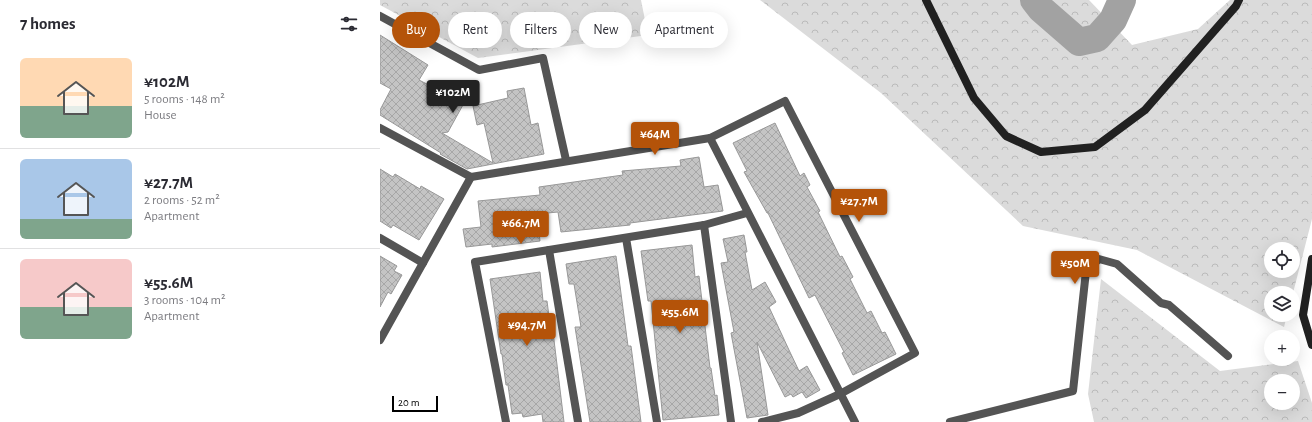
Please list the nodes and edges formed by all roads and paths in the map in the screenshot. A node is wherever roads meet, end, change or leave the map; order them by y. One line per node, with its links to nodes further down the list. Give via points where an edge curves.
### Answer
1 (926, 0): 2 (street, via 974,98 1006,136 1041,152 1095,147 1144,110 1197,52)
2 (1239, 0)
3 (380, 16): 6 (street, via 479,70 543,58)
4 (380, 128): 7 (street)
5 (710, 138): 6 (street); 8 (street); 18 (street, via 785,101 912,346 915,353)
6 (566, 160): 7 (street)
7 (471, 178): 14 (street)
8 (747, 213): 9 (street); 18 (street)
9 (704, 225): 11 (street); 22 (street)
10 (380, 238): 14 (street)
11 (626, 238): 12 (street); 21 (street)
12 (549, 250): 19 (street, via 475,262); 20 (street)
13 (1312, 259): 16 (street, via 1303,315)
14 (423, 263): 15 (street)
15 (380, 340)
16 (1312, 345)
17 (1228, 356): 25 (street, via 1169,305 1161,304 1118,264 1099,259 1086,270 1073,391)
18 (840, 394): 23 (street, via 798,414); 24 (street)
19 (506, 422)
20 (578, 422)
21 (657, 422)
22 (731, 422)
23 (762, 422)
24 (855, 422)
25 (950, 422)

